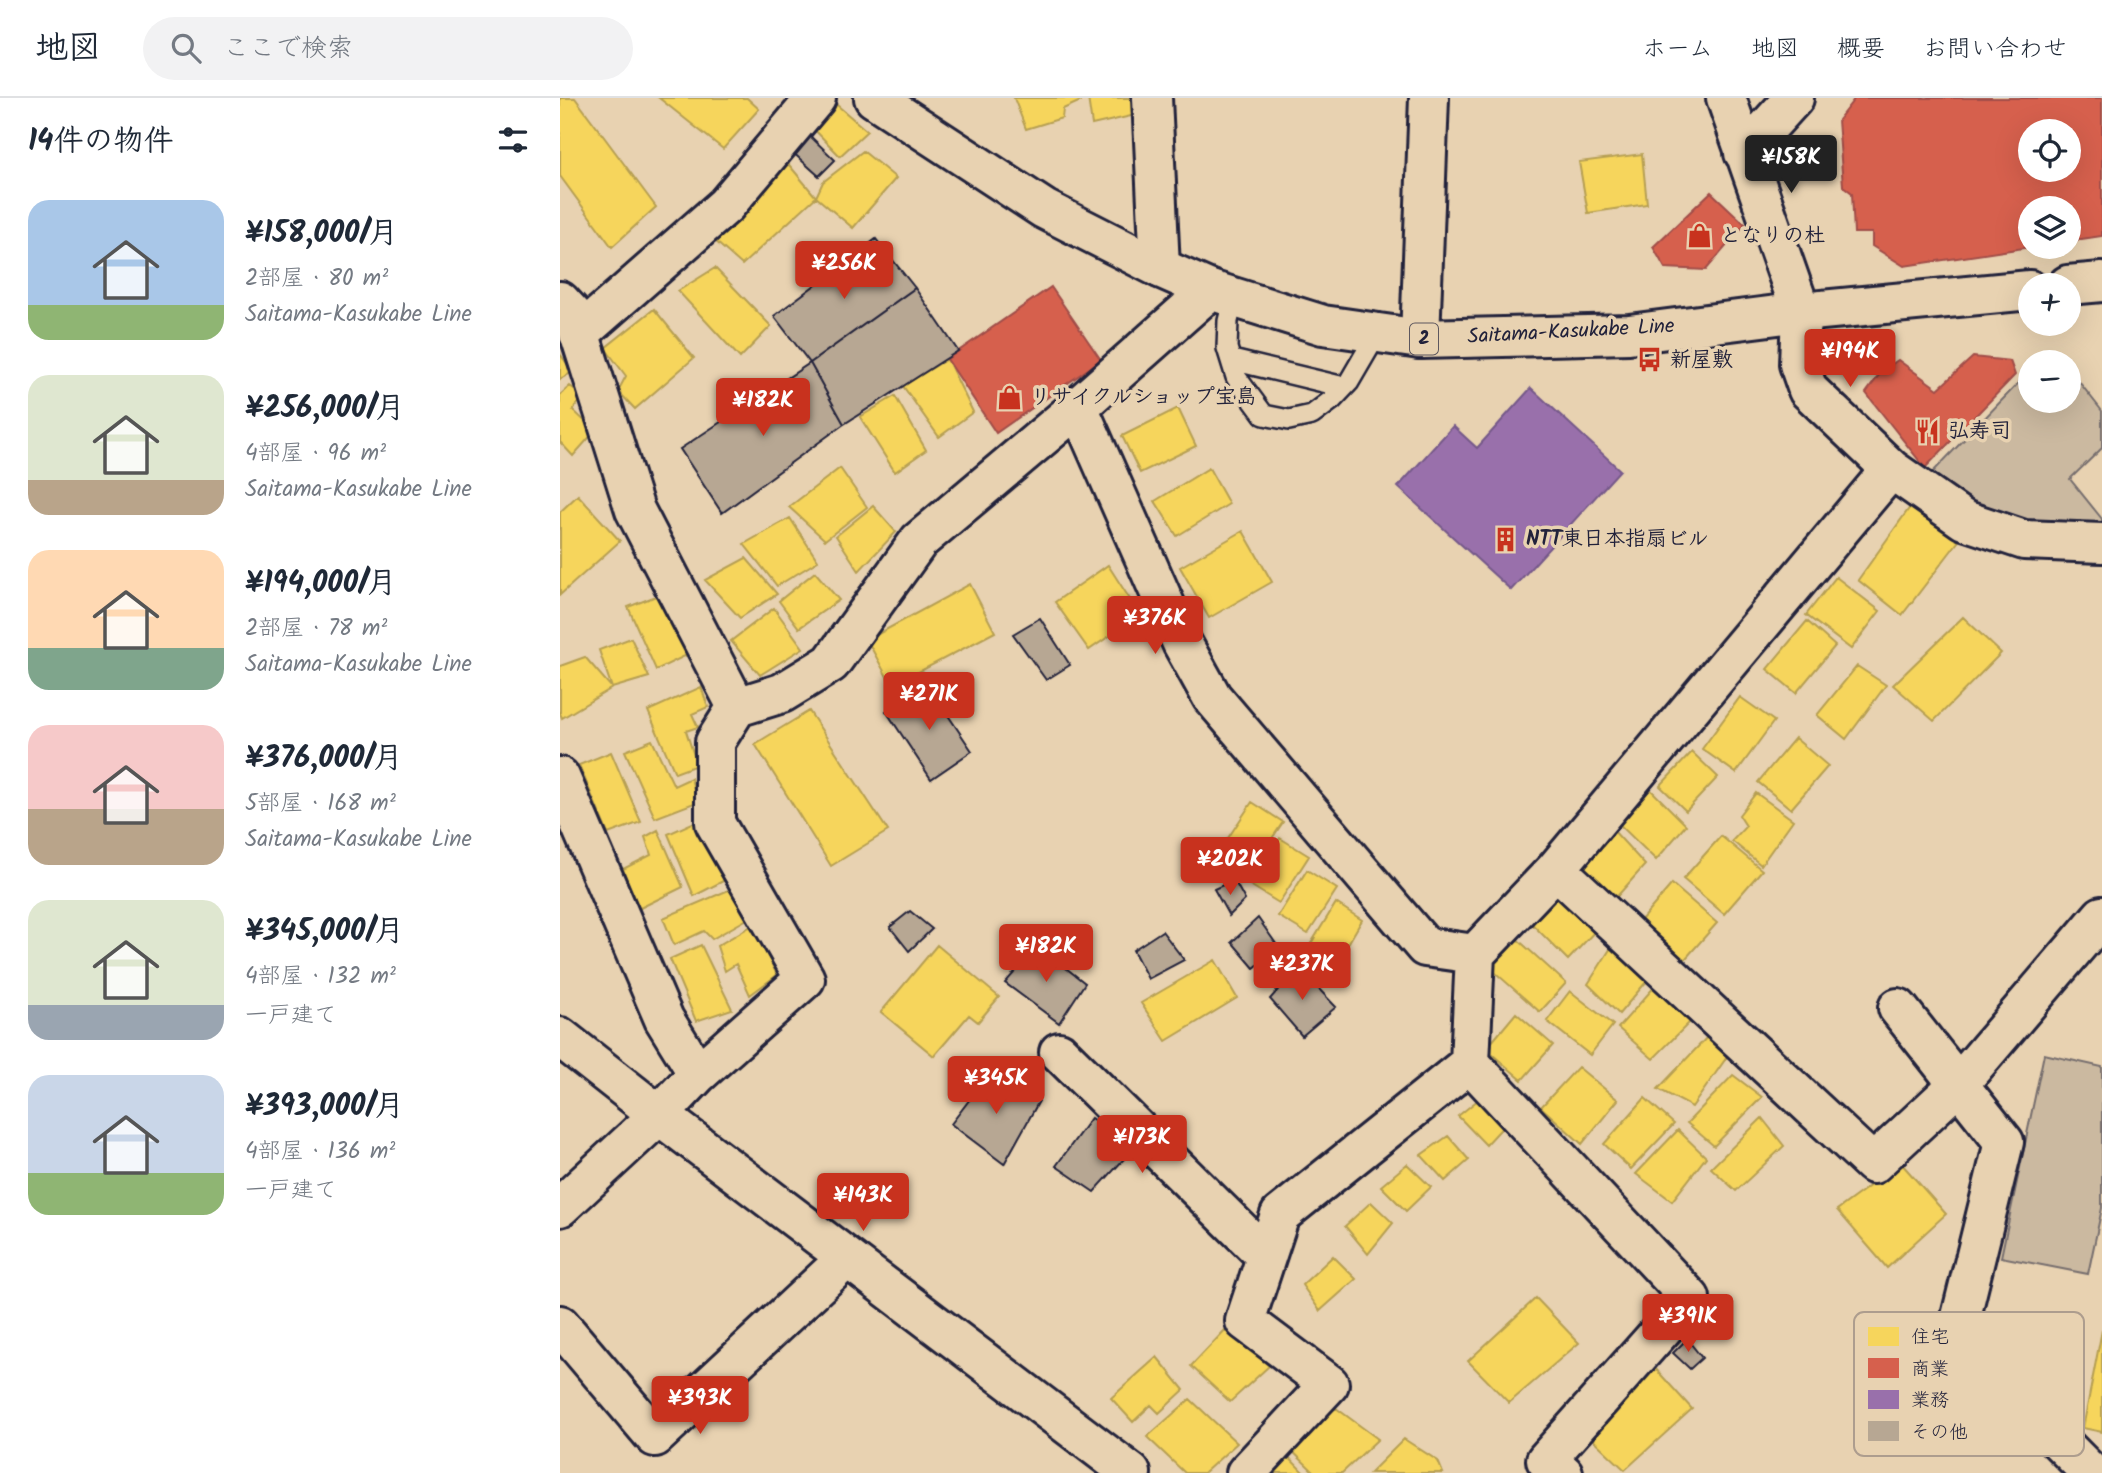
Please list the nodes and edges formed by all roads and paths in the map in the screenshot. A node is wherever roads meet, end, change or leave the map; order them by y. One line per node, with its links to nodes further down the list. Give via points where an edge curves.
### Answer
1 (816, 98): 15 (street, via 726,205)
2 (874, 98): 8 (street, Saitama-Kasukabe Line / 2, via 1044,209)
3 (1152, 98): 8 (street)
4 (1429, 98): 17 (street)
5 (1726, 98): 7 (street)
6 (1794, 98): 7 (street)
7 (1744, 153): 14 (street)
8 (1160, 268): 12 (street, Saitama-Kasukabe Line / 2)
9 (2102, 282): 10 (street)
10 (2081, 284)
11 (2018, 291): 14 (street, Saitama-Kasukabe Line / 2)
12 (1222, 293): 16 (street, Saitama-Kasukabe Line / 2, via 1323,325); 18 (lane); 20 (street)
13 (560, 301): 15 (street, via 574,316)
14 (1801, 312): 17 (street, Saitama-Kasukabe Line / 2, via 1629,334); 21 (street, via 1799,364 1808,390)
15 (579, 334): 23 (street, via 635,510)
16 (1377, 334): 17 (street, Saitama-Kasukabe Line / 2); 19 (lane)
17 (1420, 339)
18 (1232, 360): 19 (lane); 19 (lane, via 1236,377 1264,415 1289,420 1312,415)
19 (1344, 387)
20 (1079, 407): 23 (street, via 919,541 831,663 782,693); 27 (street, via 1182,643 1212,697 1424,947)
21 (1891, 469): 22 (street, via 1964,520 2024,540); 25 (street)
22 (2102, 543)
23 (737, 707): 32 (street, via 715,742 715,824 804,979)
24 (560, 777): 32 (street, via 664,1019)
25 (1556, 869): 27 (street); 33 (street, via 1873,1164)
26 (2102, 916): 33 (street)
27 (1475, 954): 31 (street)
28 (1898, 1008): 33 (street)
29 (560, 1037): 34 (street)
30 (1059, 1052): 36 (street)
31 (1470, 1063): 36 (street, via 1280,1214); 43 (street, via 1689,1298 1546,1460)
32 (698, 1074): 34 (street)
33 (1958, 1085): 38 (street, via 2004,1142)
34 (659, 1115): 35 (street); 37 (street)
35 (560, 1207)
36 (1266, 1256): 42 (street, via 1245,1321 1329,1384)
37 (847, 1258): 39 (street, via 655,1437); 41 (street)
38 (1962, 1312)
39 (560, 1325)
40 (2074, 1456): 44 (street)
41 (1131, 1473)
42 (1246, 1473)
43 (1563, 1473)
44 (2091, 1473)

